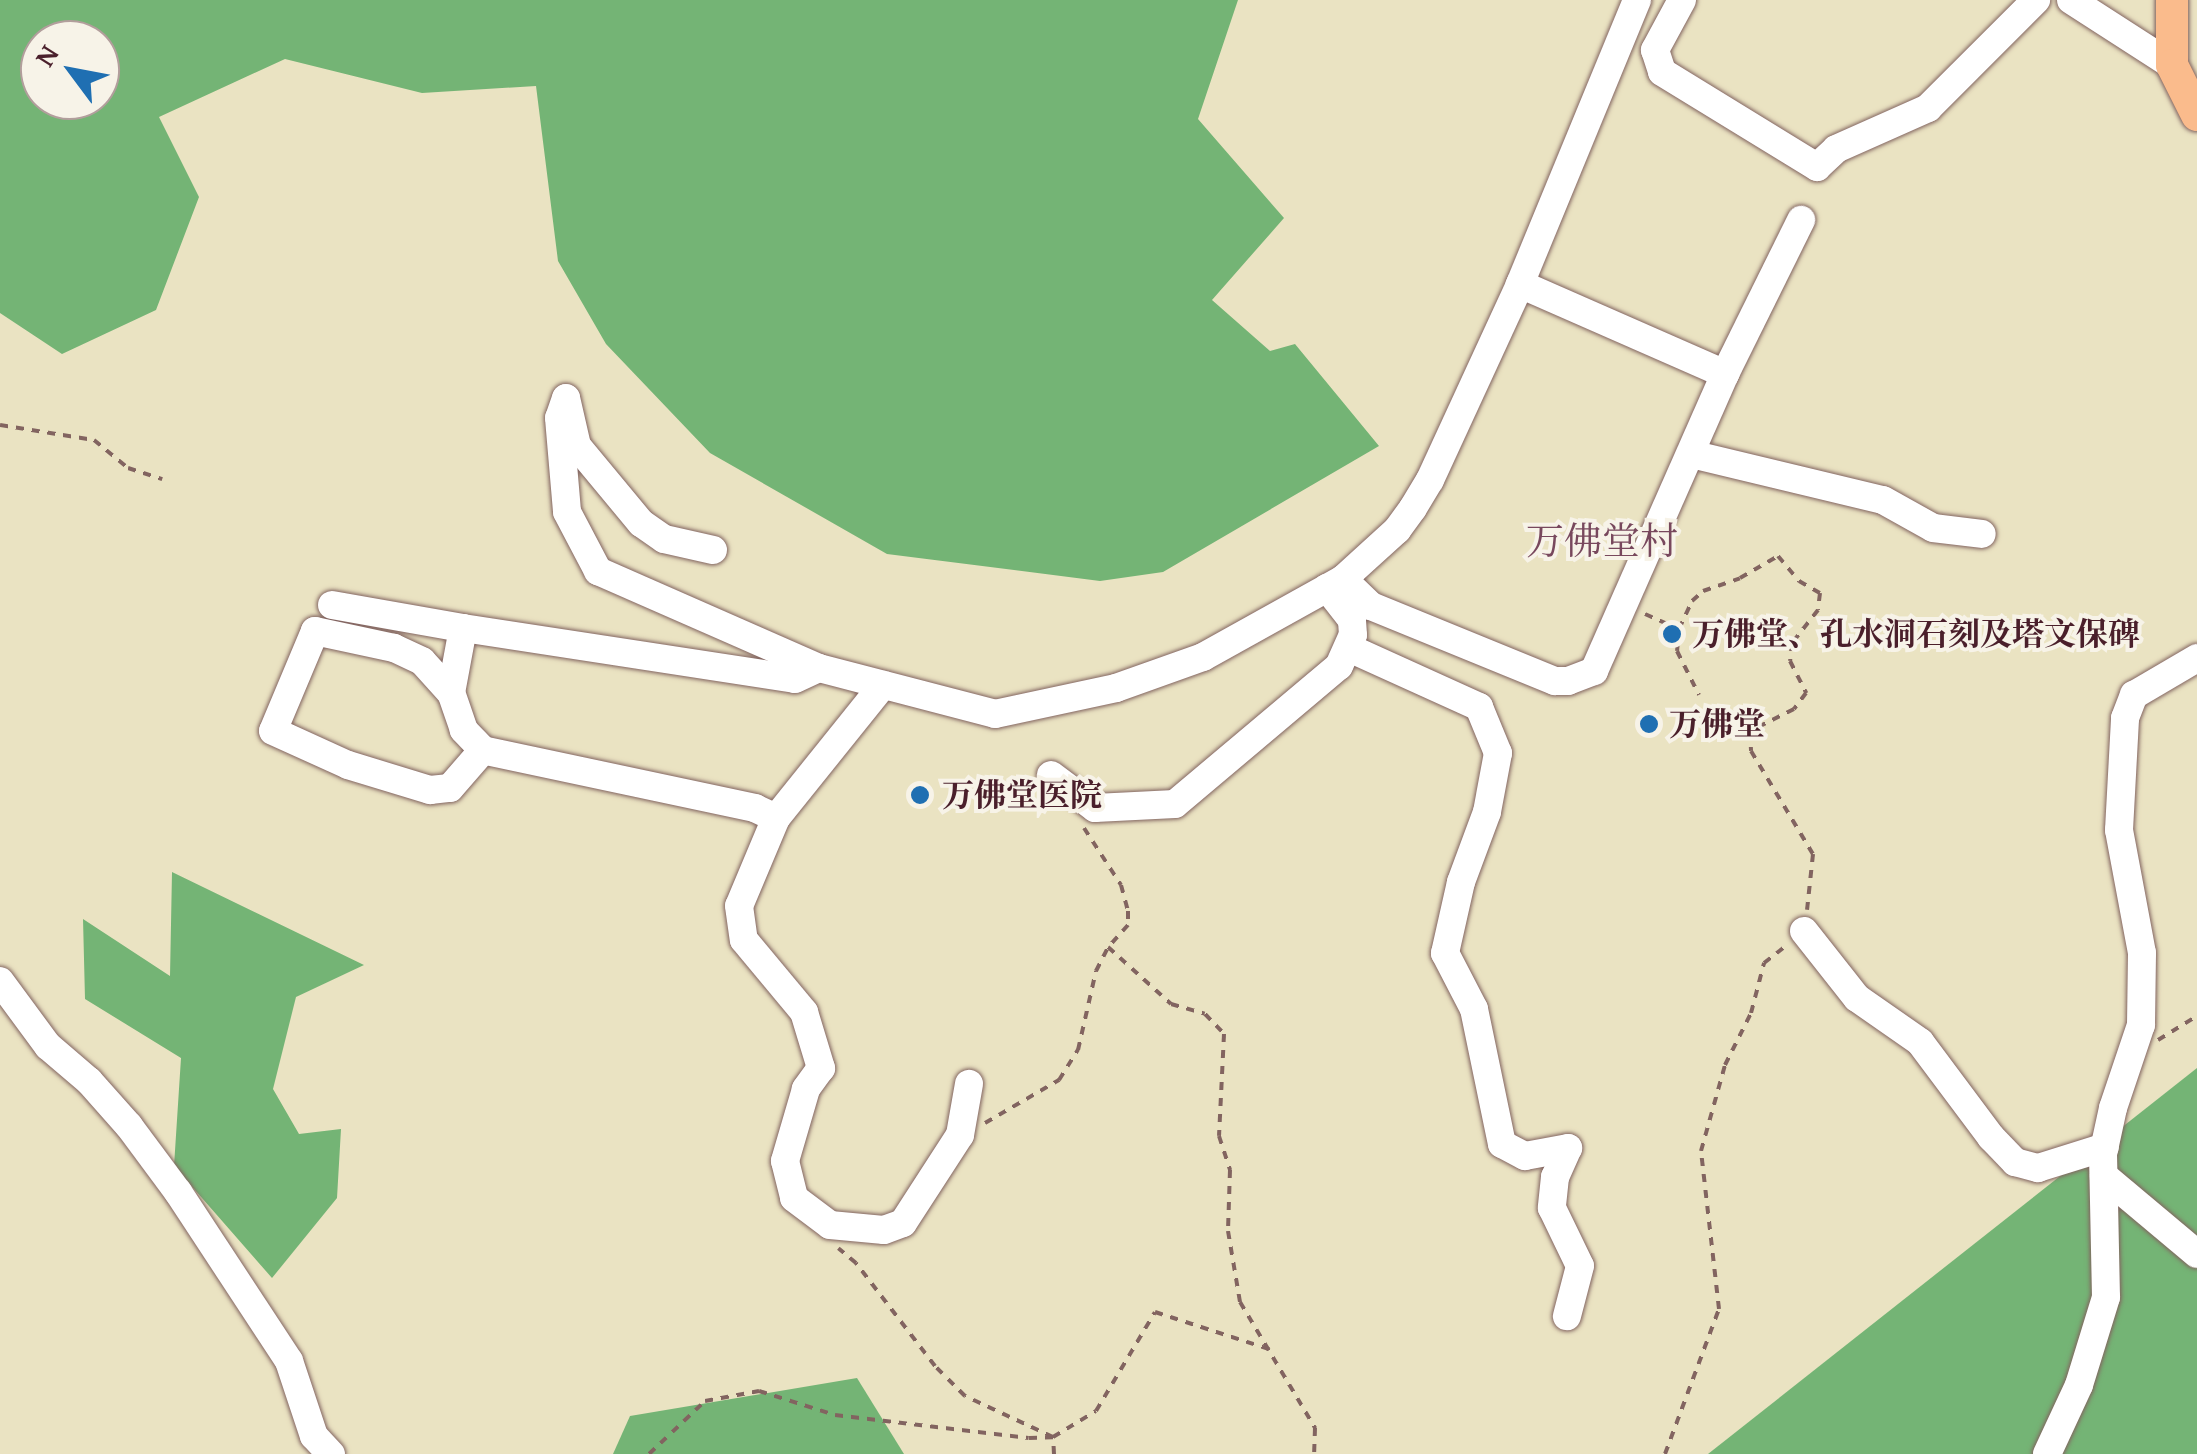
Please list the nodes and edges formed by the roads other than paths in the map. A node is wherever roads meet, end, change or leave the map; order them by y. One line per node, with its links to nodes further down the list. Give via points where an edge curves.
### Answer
1 (1637, 0): 9 (street)
2 (1682, 0): 3 (street, via 1654,50 1662,72 1817,167 1836,149 1928,108)
3 (2036, 0)
4 (2071, 0): 6 (street)
5 (2172, 0): 6 (main road)
6 (2172, 65): 7 (main road)
7 (2197, 115)
8 (1801, 220): 10 (street)
9 (1520, 284): 10 (street); 14 (street, via 1430,480 1397,530)
10 (1725, 374): 11 (street)
11 (1691, 454): 12 (street, via 1883,500 1933,528); 14 (street, via 1594,671 1568,682 1371,606)
12 (1982, 534)
13 (713, 550): 19 (street, via 664,539 641,523 577,446 566,398 559,418 567,512 598,570)
14 (1335, 584): 17 (street, via 1352,620); 20 (street, via 1175,669 1047,704 995,714)
15 (332, 605): 16 (street)
16 (463, 628): 19 (street, via 794,679); 21 (street)
17 (1349, 648): 23 (street, via 1326,681 1175,804 1095,808); 31 (street, via 1479,707 1498,752 1445,953 1474,1009 1502,1144 1526,1156 1568,1148 1552,1208 1580,1266)
18 (2197, 658): 28 (street, via 2134,695 2124,718 2119,830 2142,952 2141,1024)
19 (820, 668): 20 (street)
20 (883, 684): 24 (street)
21 (451, 693): 22 (street, via 464,730); 22 (street, via 422,661 394,648 316,631 273,731 363,771 430,790 450,788)
22 (483, 750): 24 (street)
23 (1051, 775)
24 (776, 818): 27 (street, via 739,906 744,940 804,1012 821,1068 806,1089 785,1161 794,1198 830,1225 884,1230 902,1223 960,1135)
25 (1804, 930): 28 (street, via 1857,998 1920,1042 2015,1162 2038,1168)
26 (0, 981): 32 (street, via 48,1046 89,1081 178,1192 289,1361 314,1436)
27 (969, 1084)
28 (2105, 1147): 29 (street)
29 (2104, 1176): 30 (street); 33 (street, via 2106,1297 2079,1385)
30 (2197, 1254)
31 (1567, 1316)
32 (330, 1454)
33 (2047, 1454)

